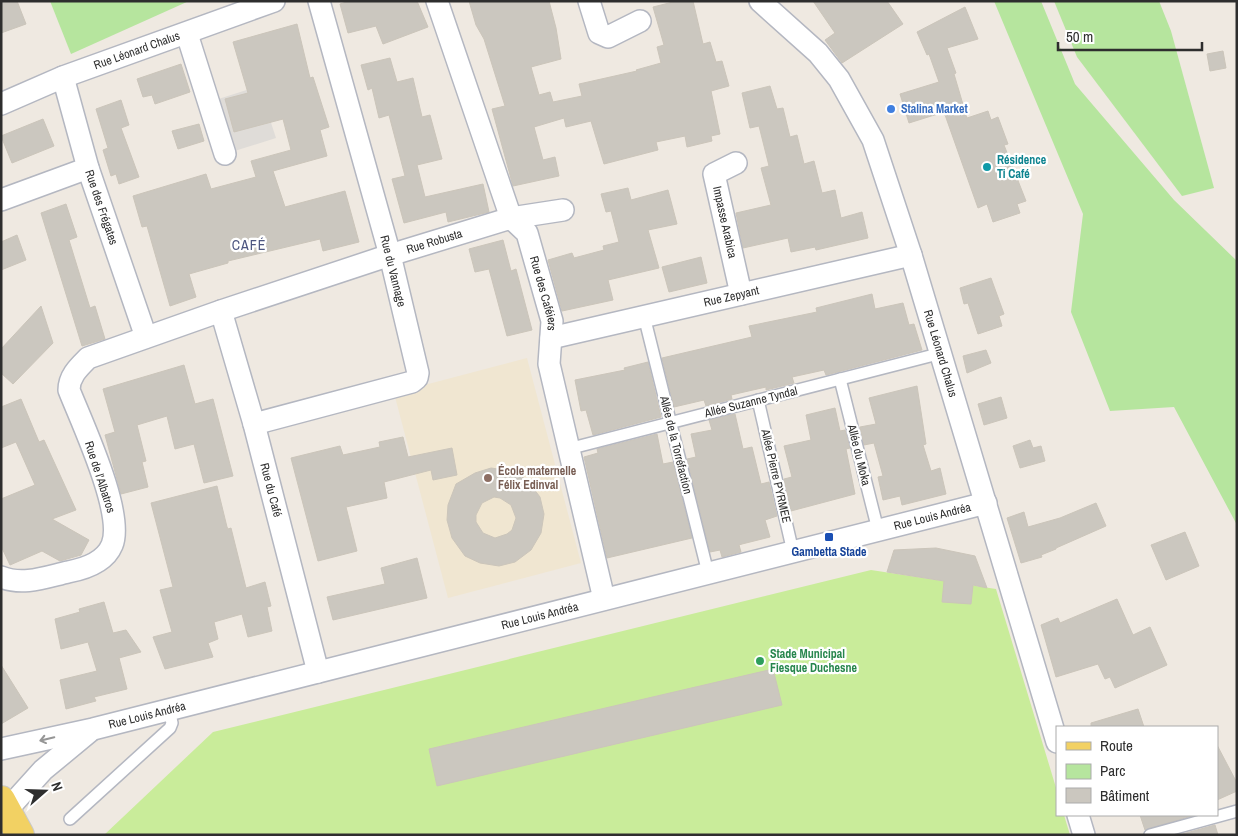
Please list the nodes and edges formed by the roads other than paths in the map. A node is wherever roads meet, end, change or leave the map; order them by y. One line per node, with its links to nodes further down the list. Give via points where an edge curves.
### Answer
1 (274, 1): 7 (street, Rue Léonard Chalus)
2 (319, 1): 16 (street, Rue du Vannage)
3 (438, 1): 15 (street, Rue des Caféiers)
4 (588, 1): 6 (street, via 599,33 608,37)
5 (765, 3): 17 (street, Rue Léonard Chalus, via 818,53 856,106 873,140)
6 (640, 21)
7 (187, 34): 8 (street, Rue Léonard Chalus); 10 (street)
8 (63, 77): 9 (street, Rue Léonard Chalus); 12 (street, Rue des Frégates)
9 (1, 104)
10 (225, 154)
11 (736, 163): 18 (street, Impasse Arabica, via 714,174)
12 (88, 168): 13 (street); 21 (street, Rue des Frégates)
13 (1, 200)
14 (563, 210): 15 (street, Rue Robusta)
15 (511, 218): 16 (street, Rue Robusta); 22 (street, Rue des Caféiers, via 527,233 552,321)
16 (390, 255): 19 (street, Rue Robusta); 27 (street, Rue du Vannage, via 418,373 416,378 412,382)
17 (911, 255): 18 (street, Rue Zepyant); 29 (street, Rue Léonard Chalus)
18 (741, 294): 20 (street, Rue Zepyant)
19 (221, 311): 21 (street, Rue Robusta); 27 (street, Rue du Café)
20 (644, 316): 22 (street, Rue Zepyant); 26 (lane, Allée de la Torréfaction)
21 (146, 337): 33 (street, Rue de l'Albatros, via 88,358 69,384 109,497 115,523 109,550 102,558 79,570 30,581 18,582)
22 (551, 338): 28 (street, Rue des Caféiers, via 548,364)
23 (934, 355): 24 (lane, Allée Suzanne Tyndal)
24 (840, 379): 25 (lane, Allée Suzanne Tyndal); 30 (lane, Allée du Moka)
25 (758, 400): 26 (lane, Allée Suzanne Tyndal); 31 (lane, Allée Pierre PYRMEE)
26 (670, 422): 28 (lane, Allée Suzanne Tyndal); 32 (lane, Allée de la Torréfaction)
27 (254, 424): 35 (street, Rue du Café)
28 (568, 449): 34 (street, Rue des Caféiers)
29 (986, 503): 30 (street, Rue Louis Andréa); 38 (street, Rue Léonard Chalus)
30 (878, 530): 31 (street, Rue Louis Andréa)
31 (793, 552): 32 (street, Rue Louis Andréa)
32 (708, 573): 34 (street, Rue Louis Andréa)
33 (1, 577)
34 (604, 599): 35 (street, Rue Louis Andréa)
35 (318, 672): 36 (street, Rue Louis Andréa)
36 (169, 709): 37 (street, Rue Louis Andréa); 43 (lane, via 170,728)
37 (93, 729): 39 (street, Rue Louis Andréa, one-way to 39); 40 (street, Rue Louis Andréa)
38 (1056, 739)
39 (1, 749)
40 (3, 808): 44 (main road)
41 (1237, 812): 46 (lane)
42 (1078, 816): 45 (street)
43 (70, 819)
44 (20, 835)
45 (1084, 835)
46 (1150, 835)

